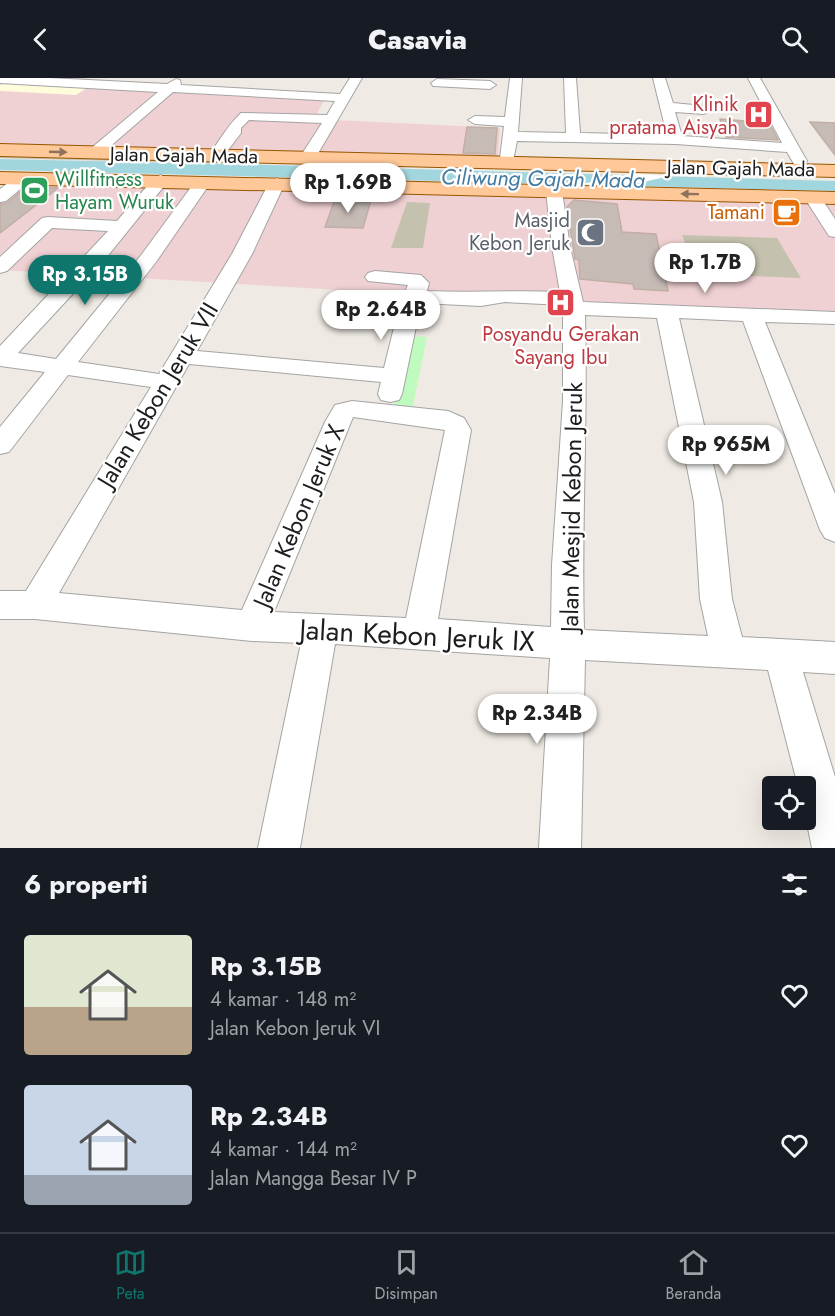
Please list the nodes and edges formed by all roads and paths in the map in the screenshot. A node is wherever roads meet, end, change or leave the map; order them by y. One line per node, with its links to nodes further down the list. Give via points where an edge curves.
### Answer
1 (181, 78): 11 (street)
2 (280, 78): 12 (street)
3 (356, 78): 13 (street)
4 (516, 78): 18 (street)
5 (570, 78): 19 (street)
6 (659, 78): 14 (street)
7 (754, 78): 21 (street)
8 (0, 79): 11 (street)
9 (436, 85): 10 (street)
10 (490, 85)
11 (170, 89): 12 (street); 23 (street)
12 (265, 94): 13 (street)
13 (343, 98): 16 (street)
14 (668, 108): 15 (street); 20 (street)
15 (704, 110)
16 (331, 119): 24 (street, via 246,116); 25 (street)
17 (475, 120): 18 (street)
18 (512, 129): 19 (street); 26 (street)
19 (573, 137): 20 (street)
20 (676, 140): 21 (street)
21 (793, 148): 36 (street)
22 (0, 150): 23 (main road, Jalan Gajah Mada, one-way to 23)
23 (94, 153): 24 (main road, Jalan Gajah Mada)
24 (217, 155): 25 (main road, Jalan Gajah Mada)
25 (308, 157): 27 (main road, Jalan Gajah Mada)
26 (508, 159): 27 (main road); 36 (main road, via 762,165)
27 (459, 161): 30 (main road, Jalan Gajah Mada)
28 (0, 171): 38 (main road, via 269,176)
29 (835, 171): 36 (main road, Jalan Gajah Mada)
30 (680, 173): 36 (main road, Jalan Gajah Mada); 37 (main road, via 585,191); 38 (main road, via 641,175)
31 (0, 178): 32 (main road)
32 (24, 178): 33 (main road); 39 (street)
33 (161, 180): 34 (main road); 40 (street)
34 (203, 182): 35 (main road); 51 (street, via 149,258)
35 (277, 183): 37 (main road); 49 (street, Jalan Kebon Jeruk VII, via 242,254)
36 (817, 184): 38 (main road, one-way to 38); 41 (street)
37 (467, 189): 38 (main road)
38 (558, 189): 45 (street, Jalan Mesjid Kebon Jeruk, via 561,247)
39 (0, 197)
40 (123, 226): 42 (street, via 48,222); 50 (street)
41 (835, 232)
42 (0, 267)
43 (375, 277): 44 (street, via 414,279 419,283)
44 (415, 297): 45 (street, via 481,300 505,296); 52 (street, via 410,303)
45 (573, 303): 46 (street); 62 (street, Jalan Mesjid Kebon Jeruk, via 575,401 567,565)
46 (667, 312): 47 (street); 63 (street, via 708,502 716,599)
47 (752, 315): 48 (street); 56 (street)
48 (835, 318)
49 (180, 356): 52 (street); 53 (street, Jalan Kebon Jeruk VII)
50 (0, 358): 51 (street)
51 (62, 367): 53 (street); 55 (street)
52 (394, 376): 54 (street)
53 (165, 382): 58 (street, Jalan Kebon Jeruk VII)
54 (385, 413): 59 (street, Jalan Kebon Jeruk X, via 344,411); 61 (street, via 448,420 458,430)
55 (0, 445)
56 (835, 530)
57 (0, 605): 58 (street, Jalan Kebon Jeruk IX)
58 (35, 605): 59 (street, Jalan Kebon Jeruk IX)
59 (252, 626): 60 (street, Jalan Kebon Jeruk IX)
60 (321, 629): 61 (street, Jalan Kebon Jeruk IX); 66 (street)
61 (419, 633): 62 (street, Jalan Kebon Jeruk IX)
62 (568, 644): 63 (street, Jalan Kebon Jeruk IX); 67 (street, Jalan Mesjid Kebon Jeruk)
63 (730, 654): 64 (street, Jalan Kebon Jeruk IX)
64 (781, 657): 65 (street, Jalan Kebon Jeruk IX); 68 (street)
65 (835, 658)
66 (279, 848)
67 (560, 848)
68 (833, 848)

